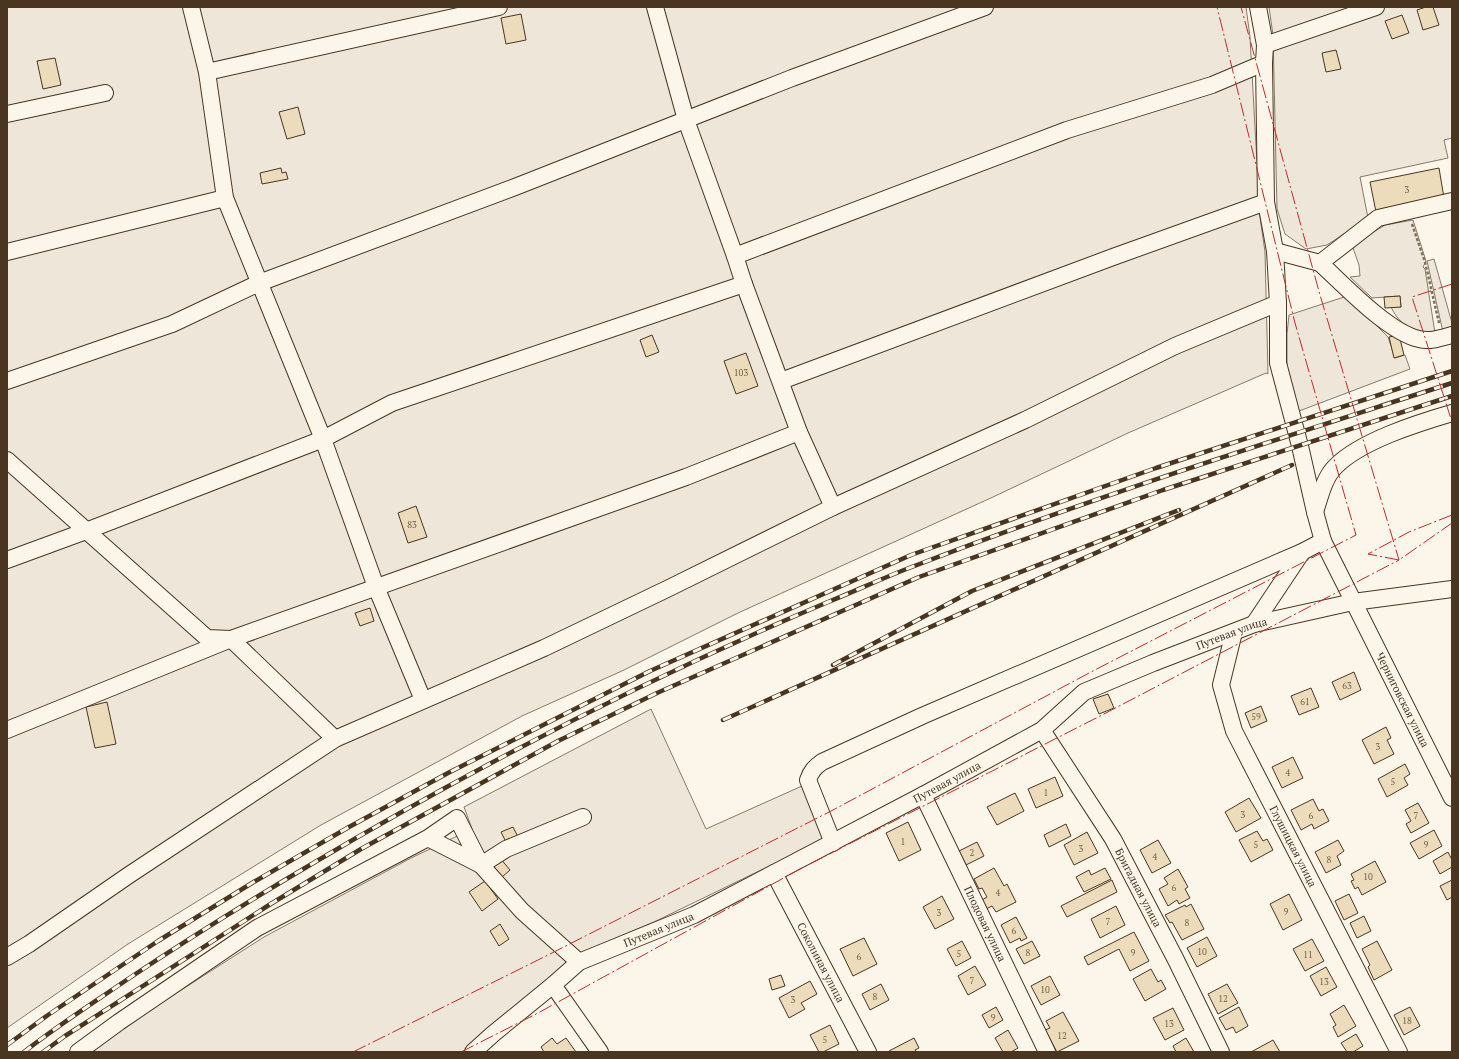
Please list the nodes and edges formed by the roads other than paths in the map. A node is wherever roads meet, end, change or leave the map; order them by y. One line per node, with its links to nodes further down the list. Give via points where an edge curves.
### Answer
1 (190, 7): 9 (street)
2 (499, 7): 9 (street)
3 (655, 7): 12 (street)
4 (984, 7): 12 (street)
5 (1258, 7): 7 (street, Черниговская улица)
6 (1376, 7): 7 (street)
7 (1265, 45): 8 (street, Черниговская улица)
8 (1264, 63): 15 (street, Черниговская улица); 18 (street, via 1212,86 1067,130)
9 (207, 72): 13 (street)
10 (105, 93): 11 (street)
11 (7, 114)
12 (686, 120): 18 (street); 20 (street)
13 (225, 198): 17 (street); 20 (street)
14 (1452, 201): 19 (street, via 1378,218)
15 (1266, 202): 16 (street, Черниговская улица); 27 (street)
16 (1275, 251): 19 (street); 22 (street, Черниговская улица)
17 (7, 252)
18 (735, 256): 21 (street)
19 (1320, 263): 24 (street)
20 (259, 283): 26 (street, via 172,324); 30 (street)
21 (744, 284): 27 (street); 30 (street, via 392,402)
22 (1278, 303): 32 (street, via 1175,346 1025,420); 33 (street, Черниговская улица, via 1278,363)
23 (1384, 304): 24 (street)
24 (1367, 305): 25 (street, via 1399,331 1418,339 1430,340)
25 (1447, 336)
26 (7, 381)
27 (781, 381): 29 (street)
28 (1452, 413): 33 (street, via 1403,429 1349,456 1334,467)
29 (799, 432): 32 (street); 38 (street, via 686,477)
30 (323, 439): 34 (street); 38 (street)
31 (7, 460): 34 (street)
32 (833, 507): 44 (street, via 667,589)
33 (1315, 512): 35 (street, Черниговская улица)
34 (86, 531): 37 (street); 43 (street, via 207,638)
35 (1323, 541): 36 (street); 40 (street, Черниговская улица)
36 (1302, 552): 41 (street); 52 (street, via 937,709 822,762 815,767 808,780)
37 (7, 560)
38 (376, 587): 43 (street); 44 (street)
39 (1452, 589): 40 (street, Путевая улица)
40 (1353, 602): 41 (street, Путевая улица); 49 (street, Черниговская улица)
41 (1254, 624): 42 (street, Путевая улица)
42 (1234, 632): 46 (street, Путевая улица, via 1084,692); 64 (street, Глушицкая улица, via 1221,685 1234,731)
43 (231, 639): 45 (street); 47 (street)
44 (423, 700): 47 (street)
45 (7, 730)
46 (1042, 730): 48 (street, Путевая улица); 63 (street, Бригадная улица, via 1113,839)
47 (335, 739): 55 (street, via 29,944)
48 (923, 794): 52 (street, Путевая улица); 62 (street, Плодовая улица)
49 (1452, 798)
50 (583, 817): 53 (street, via 506,849)
51 (428, 838): 53 (street); 53 (street, via 457,818); 58 (street, via 257,928)
52 (833, 843): 54 (street, Путевая улица)
53 (481, 865): 56 (street, via 522,911)
54 (774, 873): 56 (street, Путевая улица, via 694,915); 61 (street, Соколиная улица)
55 (7, 956)
56 (579, 962): 57 (street, Путевая улица)
57 (553, 985): 59 (street, Путевая улица); 60 (street)
58 (78, 1052)
59 (473, 1052)
60 (600, 1052)
61 (868, 1052)
62 (1047, 1052)
63 (1221, 1052)
64 (1399, 1052)

